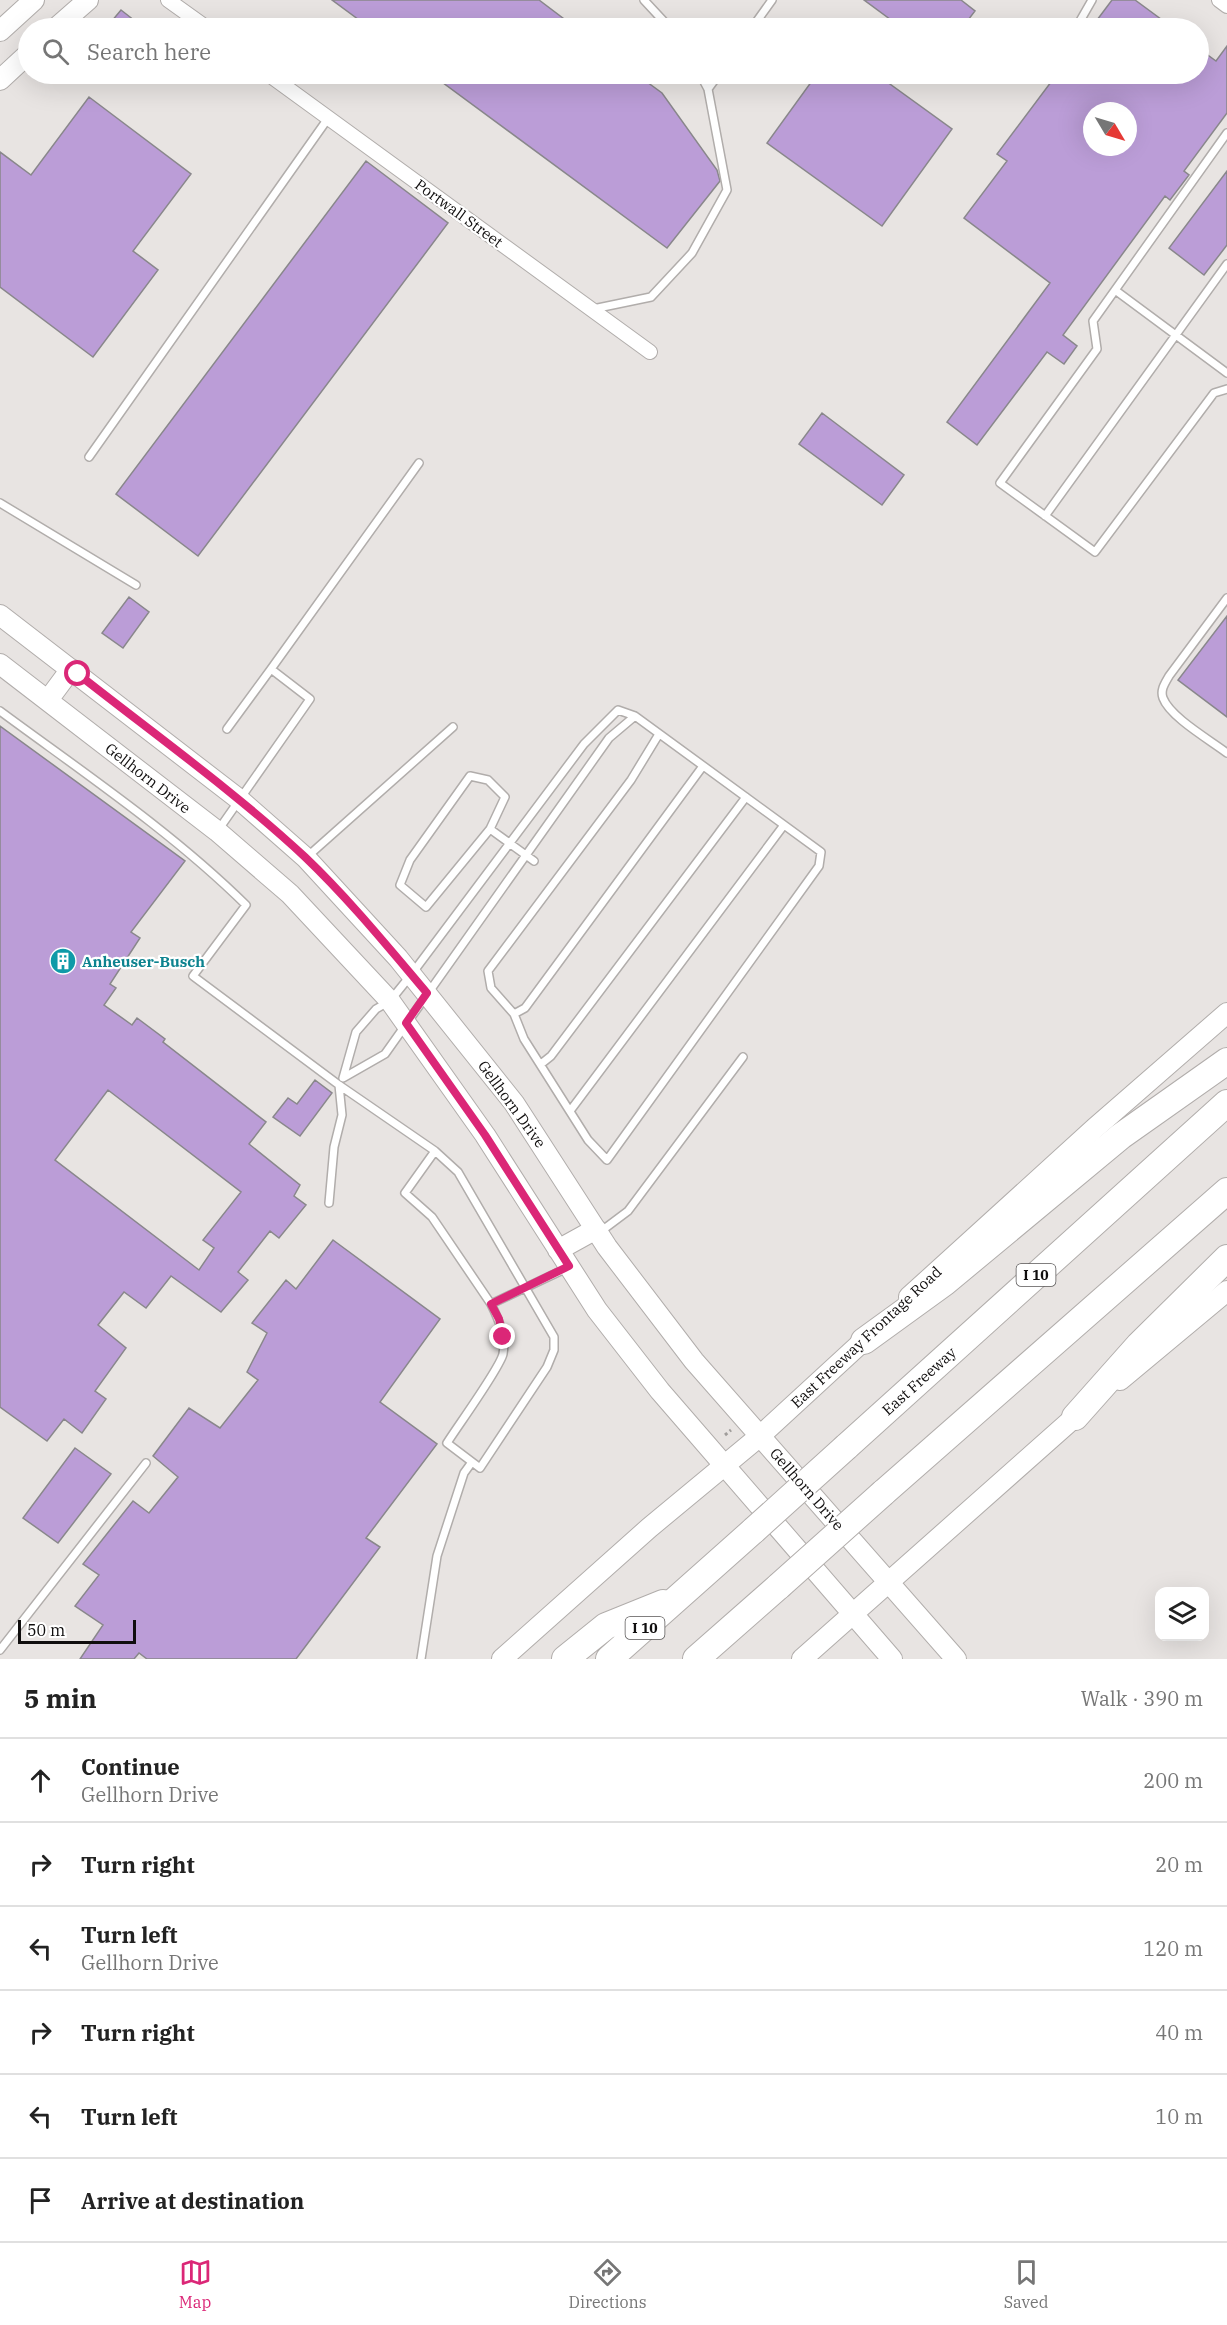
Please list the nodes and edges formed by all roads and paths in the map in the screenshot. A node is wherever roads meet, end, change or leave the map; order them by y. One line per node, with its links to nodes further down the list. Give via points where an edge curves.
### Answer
1 (34, 0): 14 (main road)
2 (88, 0): 9 (main road)
3 (168, 0): 10 (street)
4 (645, 0): 11 (lane)
5 (772, 0): 12 (lane)
6 (1092, 0): 13 (lane)
7 (1219, 0): 8 (street)
8 (1227, 6)
9 (67, 18)
10 (193, 18)
11 (661, 18)
12 (759, 18)
13 (1082, 18)
14 (0, 31)
15 (18, 63): 16 (main road)
16 (0, 80)
17 (282, 84): 21 (street, Portwall Street)
18 (705, 84): 20 (lane)
19 (712, 84): 20 (lane)
20 (708, 89): 25 (lane, via 727,190 692,253 651,297)
21 (328, 117): 25 (street, Portwall Street); 30 (lane)
22 (1227, 133): 24 (lane)
23 (1227, 264): 26 (lane)
24 (1115, 290): 26 (lane); 33 (lane, via 1093,321 1097,349 1000,483)
25 (592, 309): 27 (street, Portwall Street)
26 (1175, 336): 28 (lane); 33 (lane)
27 (650, 352)
28 (1227, 373)
29 (1227, 389): 33 (lane, via 1214,393 1095,552)
30 (89, 457)
31 (419, 463): 39 (lane)
32 (0, 503): 34 (lane)
33 (1045, 516)
34 (136, 585)
35 (1227, 598): 46 (lane, via 1163,687 1163,697 1172,711)
36 (0, 615): 38 (main road, Gellhorn Drive)
37 (0, 664): 40 (main road, Gellhorn Drive)
38 (71, 669): 40 (main road); 49 (main road, Gellhorn Drive)
39 (271, 669): 44 (lane); 49 (lane, via 310,699)
40 (48, 700): 52 (main road, Gellhorn Drive)
41 (0, 711): 66 (lane, via 161,831 246,906 193,976)
42 (635, 716): 45 (lane); 53 (lane, via 618,710 584,744); 54 (lane, via 609,738)
43 (453, 728): 55 (lane)
44 (227, 729)
45 (659, 734): 47 (lane); 61 (lane, via 631,780 488,971 491,988)
46 (1227, 753)
47 (703, 766): 48 (lane); 61 (lane, via 525,1008)
48 (746, 797): 50 (lane); 65 (lane, via 551,1056)
49 (240, 800): 52 (lane); 55 (main road, Gellhorn Drive)
50 (784, 825): 68 (lane); 68 (lane, via 821,852 819,866 607,1160 588,1140)
51 (490, 829): 51 (lane, via 426,907 400,885 410,860 470,776 488,780 505,797); 53 (lane)
52 (217, 831): 59 (main road, Gellhorn Drive, via 290,894)
53 (510, 842): 54 (lane); 57 (lane)
54 (527, 855): 56 (lane); 58 (lane)
55 (306, 858): 57 (main road, Gellhorn Drive)
56 (534, 861)
57 (411, 975): 58 (main road, Gellhorn Drive); 59 (lane)
58 (427, 993): 62 (lane); 72 (main road, Gellhorn Drive, via 514,1103)
59 (390, 1001): 62 (main road, Gellhorn Drive); 66 (lane, via 376,1009 356,1032)
60 (1227, 1013): 78 (main road, East Freeway Frontage Road, via 1053,1166)
61 (514, 1014): 65 (lane, via 524,1039)
62 (406, 1023): 66 (lane, via 385,1054); 73 (main road, Gellhorn Drive, via 485,1135)
63 (743, 1057): 72 (lane, via 628,1211)
64 (1227, 1061): 78 (highway, via 1121,1136 944,1283)
65 (541, 1064): 68 (lane)
66 (341, 1081): 69 (lane); 71 (lane, via 342,1115 334,1147)
67 (1227, 1103): 87 (highway, East Freeway / I 10, bridge)
68 (570, 1111)
69 (435, 1151): 75 (lane, via 458,1172); 77 (lane, via 405,1193 432,1217)
70 (1227, 1191): 94 (highway, bridge)
71 (329, 1203)
72 (597, 1231): 73 (main road); 82 (main road, Gellhorn Drive, via 694,1361)
73 (564, 1258): 75 (lane); 85 (main road, Gellhorn Drive, via 597,1310 653,1382)
74 (1227, 1258): 79 (highway, via 1139,1345)
75 (527, 1287): 77 (lane); 83 (lane, via 554,1337 554,1350 547,1367 480,1468)
76 (1227, 1291): 79 (main road)
77 (491, 1304): 83 (lane, via 499,1319 503,1356 447,1443)
78 (864, 1341): 82 (main road, East Freeway Frontage Road)
79 (1075, 1417): 86 (main road)
80 (735, 1427): 81 (path)
81 (725, 1435)
82 (760, 1436): 85 (main road, East Freeway Frontage Road); 86 (main road, Gellhorn Drive)
83 (472, 1462): 90 (lane, via 464,1473 437,1556)
84 (146, 1463): 89 (lane)
85 (725, 1464): 88 (main road, Gellhorn Drive); 91 (main road, East Freeway Frontage Road)
86 (889, 1583): 88 (main road); 97 (main road, Gellhorn Drive)
87 (680, 1597): 92 (highway, via 606,1626); 93 (highway, East Freeway / I 10)
88 (852, 1615): 95 (main road); 96 (main road, Gellhorn Drive)
89 (0, 1650)
90 (421, 1659)
91 (502, 1659)
92 (565, 1659)
93 (609, 1659)
94 (696, 1659)
95 (802, 1659)
96 (892, 1659)
97 (956, 1659)

